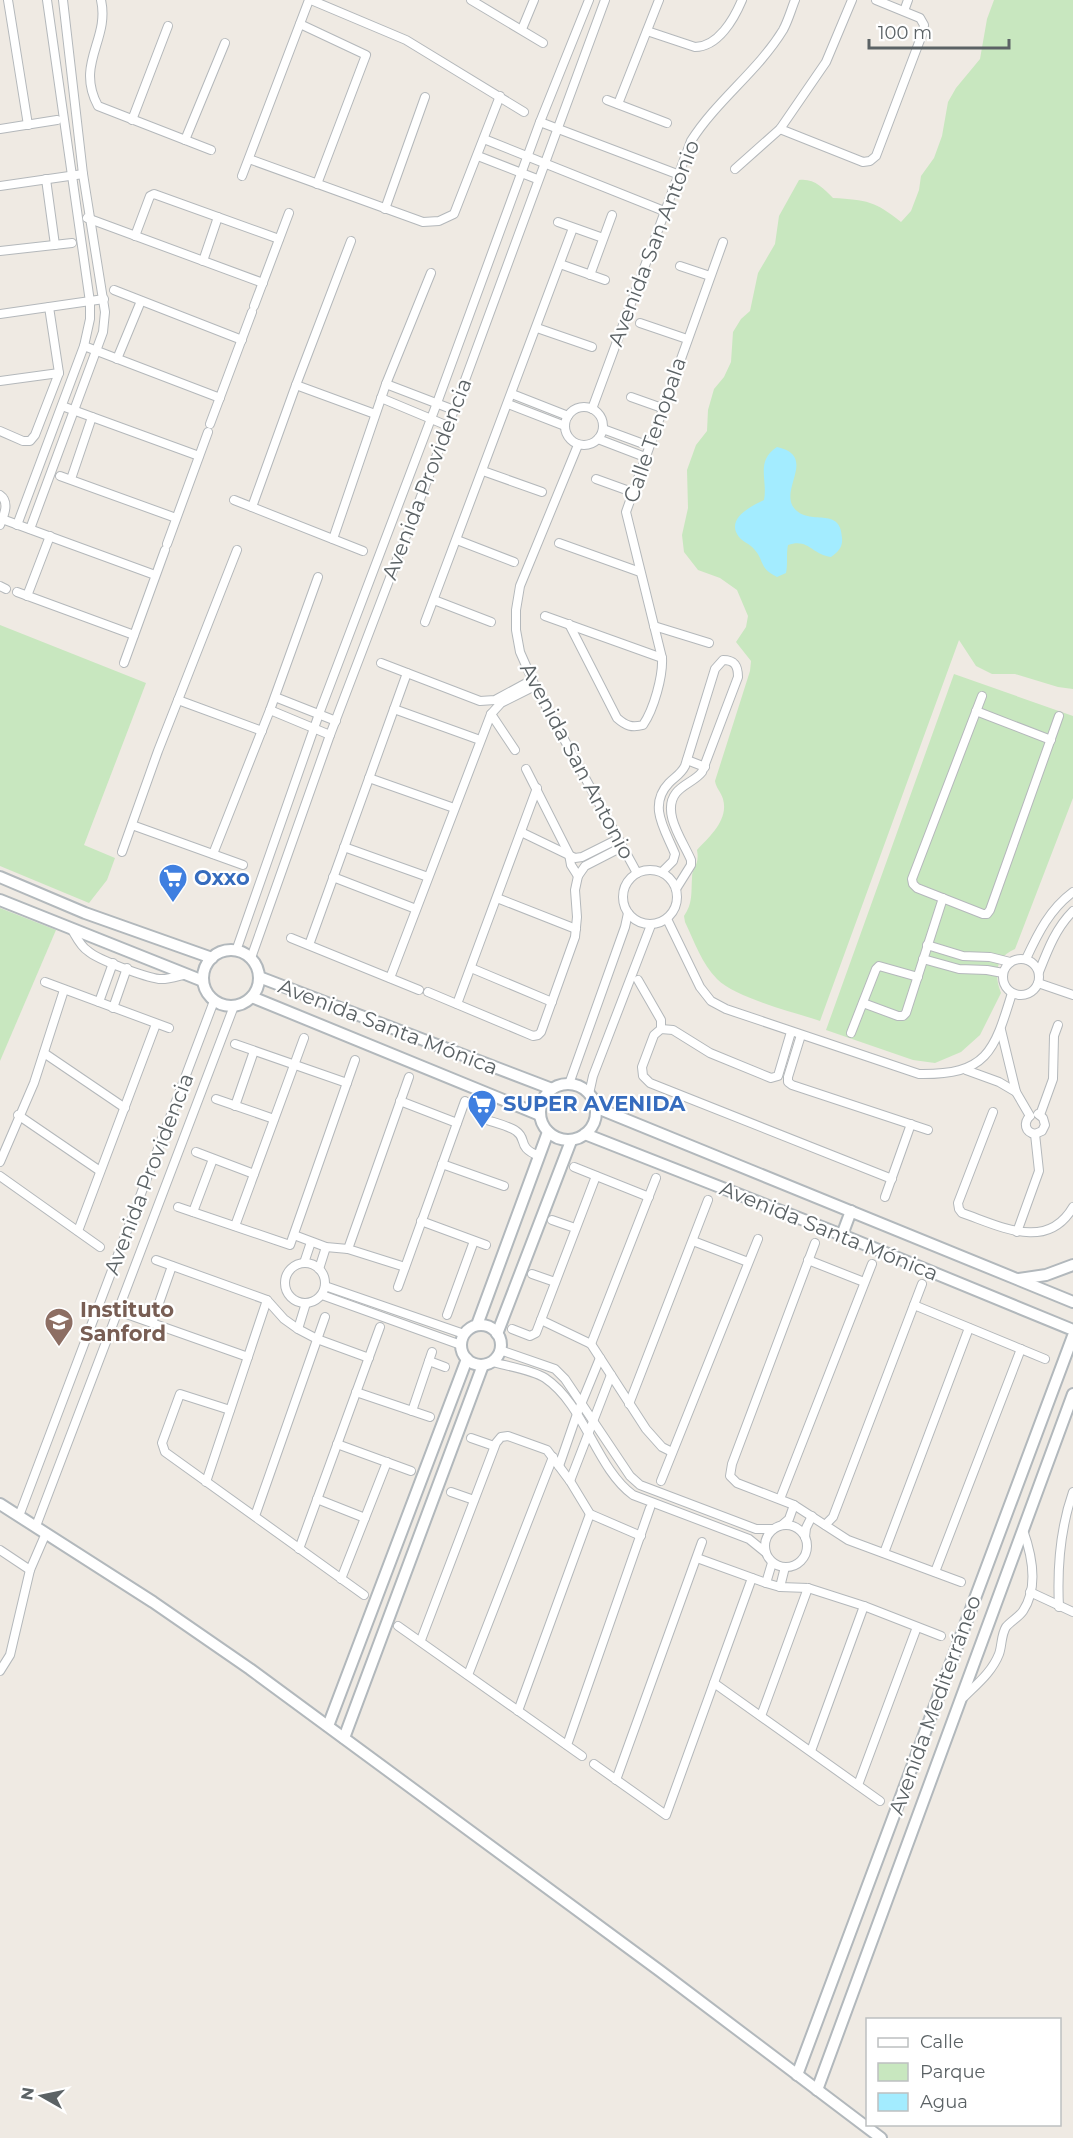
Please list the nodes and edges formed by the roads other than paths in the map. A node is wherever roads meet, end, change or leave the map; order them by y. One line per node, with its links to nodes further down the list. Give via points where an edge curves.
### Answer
1 (8, 0): 32 (street)
2 (47, 0): 28 (street)
3 (63, 0): 45 (street)
4 (101, 0): 29 (street, via 103,16 89,74 90,92 98,106)
5 (310, 0): 17 (street); 23 (street, via 406,40)
6 (471, 0): 19 (street)
7 (534, 0): 19 (street)
8 (589, 0): 30 (street, Avenida Providencia)
9 (604, 0): 33 (street, Avenida Providencia)
10 (659, 0): 20 (street)
11 (742, 0): 20 (street, via 734,18 703,47)
12 (795, 0): 46 (street, Avenida San Antonio, via 784,28 770,48 702,124)
13 (852, 0): 35 (street, via 826,62)
14 (876, 0): 16 (street)
15 (908, 0): 16 (street)
16 (904, 11): 35 (street, via 920,18 923,32 876,156 863,162)
17 (300, 24): 41 (street); 51 (street, via 366,55)
18 (168, 26): 29 (street)
19 (522, 29): 22 (street)
20 (647, 31): 26 (street)
21 (225, 43): 36 (street)
22 (543, 43)
23 (500, 96): 27 (street); 37 (street)
24 (424, 97): 53 (street)
25 (607, 100): 26 (street)
26 (618, 104): 31 (street)
27 (524, 112)
28 (60, 120): 32 (street); 47 (street)
29 (132, 120): 36 (street)
30 (540, 122): 33 (street); 40 (street, Avenida Providencia)
31 (667, 123)
32 (28, 125): 34 (street)
33 (557, 128): 42 (street, Avenida Providencia); 46 (street)
34 (0, 129)
35 (780, 129): 43 (street)
36 (185, 140): 38 (street)
37 (484, 140): 39 (street); 40 (street)
38 (211, 150)
39 (478, 156): 44 (street); 53 (street, via 454,214 439,221 423,222)
40 (527, 157): 42 (street); 44 (street, Avenida Providencia)
41 (249, 159): 48 (street); 51 (street)
42 (543, 163): 49 (street, Avenida Providencia); 54 (street)
43 (735, 169)
44 (522, 172): 49 (street); 100 (street, Avenida Providencia)
45 (83, 174): 47 (street); 59 (street)
46 (677, 174): 54 (street, Avenida San Antonio)
47 (72, 176): 50 (street); 57 (street)
48 (242, 176)
49 (537, 178): 105 (street, Avenida Providencia)
50 (46, 180): 52 (street); 68 (street)
51 (317, 184): 53 (street)
52 (0, 186)
53 (385, 209)
54 (664, 211): 104 (street, Avenida San Antonio)
55 (289, 213): 64 (street)
56 (612, 214): 63 (street)
57 (78, 215): 59 (street); 81 (street)
58 (218, 217): 62 (street, via 151,194); 64 (street); 70 (street)
59 (90, 218): 62 (street); 79 (street)
60 (558, 222): 61 (street)
61 (573, 228): 63 (street); 71 (street)
62 (135, 236): 70 (street)
63 (603, 238): 74 (street)
64 (279, 239): 77 (street)
65 (351, 242): 95 (street)
66 (723, 242): 75 (street, Calle Tenopala)
67 (72, 243): 68 (street)
68 (55, 245): 69 (street)
69 (0, 251)
70 (203, 261): 77 (street)
71 (560, 264): 74 (street); 85 (street)
72 (680, 266): 75 (street)
73 (430, 273): 94 (street)
74 (590, 275): 76 (street)
75 (710, 276): 86 (street, Calle Tenopala)
76 (605, 280)
77 (263, 283): 87 (street)
78 (114, 290): 80 (street)
79 (104, 299): 81 (street); 90 (street, via 103,332)
80 (141, 301): 87 (street); 91 (street)
81 (90, 302): 82 (street); 88 (street)
82 (49, 307): 83 (street); 92 (street)
83 (0, 314)
84 (640, 323): 86 (street)
85 (537, 328): 89 (street); 96 (street)
86 (687, 339): 103 (street, Calle Tenopala)
87 (242, 340): 98 (street)
88 (84, 346): 90 (street); 102 (street)
89 (591, 347)
90 (96, 351): 91 (street); 106 (street)
91 (117, 359): 98 (street)
92 (58, 373): 93 (street); 114 (street, via 30,441)
93 (0, 381)
94 (386, 384): 99 (street); 100 (street)
95 (296, 385): 107 (street); 128 (street)
96 (512, 394): 101 (street); 108 (street)
97 (631, 397): 103 (street)
98 (220, 398): 118 (street)
99 (381, 398): 107 (street); 110 (street)
100 (437, 404): 105 (street); 110 (street, Avenida Providencia)
101 (508, 404): 112 (street); 120 (street)
102 (62, 405): 106 (street); 131 (street)
103 (662, 408): 117 (street, Calle Tenopala)
104 (591, 409): 108 (street, via 579,408); 113 (street, via 598,414)
105 (454, 410): 111 (street, Avenida Providencia)
106 (75, 411): 109 (street); 132 (street)
107 (375, 414): 134 (street)
108 (568, 416): 112 (street)
109 (92, 417): 118 (street); 123 (street)
110 (431, 419): 111 (street); 164 (street, Avenida Providencia)
111 (448, 426): 167 (street, Avenida Providencia)
112 (565, 426): 116 (street, via 568,438)
113 (603, 429): 115 (street); 117 (street)
114 (0, 431)
115 (598, 439): 116 (street, via 589,445); 119 (street)
116 (578, 445): 157 (street, Avenida San Antonio, via 520,586 516,630)
117 (649, 446): 119 (street, Calle Tenopala)
118 (199, 456): 129 (street)
119 (645, 457): 125 (street, Calle Tenopala)
120 (483, 471): 124 (street); 135 (street)
121 (60, 476): 123 (street)
122 (596, 478): 125 (street)
123 (71, 479): 129 (street)
124 (542, 492)
125 (632, 492): 140 (street, Calle Tenopala, via 626,512)
126 (0, 495): 130 (street, via 6,505)
127 (234, 500): 128 (street)
128 (252, 507): 134 (street)
129 (176, 518): 141 (street)
130 (1, 522): 131 (street)
131 (17, 525): 132 (street)
132 (30, 529): 133 (street)
133 (50, 536): 141 (street); 144 (street)
134 (333, 539): 138 (street)
135 (458, 540): 139 (street); 145 (street)
136 (559, 543): 140 (street)
137 (237, 550): 160 (street)
138 (363, 551)
139 (514, 562)
140 (640, 572): 150 (street, Calle Tenopala)
141 (155, 575): 151 (street)
142 (318, 577): 159 (street)
143 (17, 592): 144 (street)
144 (27, 596): 151 (street)
145 (434, 600): 147 (street); 148 (street)
146 (545, 616): 149 (street)
147 (425, 622)
148 (491, 622)
149 (569, 624): 153 (street); 153 (street, Calle Tenopala, via 624,725 644,725 649,717)
150 (654, 626): 152 (street); 153 (street, Calle Tenopala)
151 (134, 635): 154 (street)
152 (709, 643)
153 (662, 658)
154 (124, 663)
155 (381, 663): 156 (street)
156 (407, 673): 157 (street, via 480,701 495,700); 161 (street)
157 (533, 683): 165 (street); 183 (street, Avenida San Antonio)
158 (982, 696): 163 (street)
159 (275, 697): 162 (street); 164 (street)
160 (178, 700): 169 (street); 180 (street)
161 (394, 709): 171 (street); 177 (street)
162 (270, 710): 168 (street); 169 (street)
163 (976, 711): 172 (street); 200 (street, via 912,879 917,888)
164 (319, 714): 167 (street); 168 (street, Avenida Providencia)
165 (491, 714): 171 (street); 173 (street)
166 (1059, 716): 172 (street)
167 (336, 721): 170 (street, Avenida Providencia)
168 (314, 728): 170 (street); 212 (street, Avenida Providencia)
169 (262, 731): 188 (street)
170 (330, 735): 215 (street, Avenida Providencia)
171 (480, 740): 179 (street)
172 (1050, 740): 200 (street, via 990,910 983,914)
173 (515, 750)
174 (687, 760): 175 (street); 175 (street, via 715,669 723,660 729,660 738,669 738,677); 184 (street, via 681,774 661,795 660,822)
175 (705, 767): 182 (street, via 676,793 672,803 670,816)
176 (526, 769): 178 (street)
177 (369, 778): 179 (street); 185 (street)
178 (537, 788): 181 (street); 189 (street)
179 (454, 808): 196 (street)
180 (132, 825): 187 (street); 188 (street)
181 (521, 832): 189 (street); 199 (street)
182 (680, 836): 184 (street); 197 (street, via 691,864)
183 (618, 839): 186 (street, Avenida San Antonio); 189 (street, via 579,858)
184 (670, 842): 191 (street, via 675,854)
185 (344, 847): 195 (street); 196 (street)
186 (622, 847): 192 (street, Avenida San Antonio); 193 (street, via 585,866)
187 (122, 852)
188 (213, 854): 190 (street)
189 (569, 854): 193 (street)
190 (243, 865)
191 (662, 872): 192 (street); 197 (street)
192 (637, 873): 204 (street, via 625,886 623,896)
193 (578, 876): 208 (street)
194 (0, 877): 214 (street, via 85,913)
195 (333, 877): 202 (street); 210 (street)
196 (428, 877): 202 (street)
197 (676, 889): 205 (street, via 676,905)
198 (1073, 892): 217 (street, via 1056,906)
199 (496, 898): 208 (street); 221 (street)
200 (943, 898): 211 (street)
201 (0, 900): 207 (street)
202 (416, 909): 228 (street)
203 (1073, 911): 223 (street, via 1052,939)
204 (628, 913): 206 (street); 261 (street)
205 (667, 919): 206 (street); 249 (street, via 700,987 711,1001)
206 (651, 924): 264 (street, via 592,1076)
207 (71, 928): 219 (street, via 90,953); 225 (street)
208 (576, 929): 239 (street)
209 (291, 938): 210 (street)
210 (309, 945): 228 (street)
211 (927, 945): 213 (street); 216 (street)
212 (236, 951): 214 (street); 215 (street)
213 (971, 957): 218 (street); 222 (street)
214 (212, 958): 230 (street)
215 (250, 958): 226 (street)
216 (923, 959): 222 (street); 227 (street)
217 (1026, 959): 218 (street); 223 (street)
218 (1010, 962): 224 (street)
219 (113, 963): 220 (street); 238 (street)
220 (127, 968): 225 (street, via 158,979); 243 (street)
221 (471, 968): 239 (street); 241 (street)
222 (970, 970): 224 (street)
223 (1039, 972): 232 (street)
224 (1003, 973): 234 (street, via 1005,987)
225 (188, 974): 230 (street)
226 (259, 977): 236 (street); 262 (street, Avenida Santa Mónica)
227 (918, 977): 240 (street, via 879,966); 240 (street, via 903,1016)
228 (390, 978): 241 (street)
229 (638, 980): 247 (street, via 661,1020)
230 (203, 981): 237 (street)
231 (45, 982): 233 (street)
232 (1038, 983): 234 (street, via 1028,994); 235 (street)
233 (64, 990): 238 (street); 255 (street)
234 (1012, 993): 248 (street)
235 (1073, 996)
236 (252, 997): 242 (street); 265 (street, Avenida Santa Mónica)
237 (214, 1001): 242 (street); 402 (street, Avenida Providencia)
238 (99, 1002): 243 (street)
239 (552, 1002): 241 (street, via 538,1035)
240 (863, 1003): 250 (street)
241 (457, 1004)
242 (234, 1006): 343 (street)
243 (113, 1008): 244 (street)
244 (156, 1024): 246 (street); 271 (street)
245 (1058, 1025): 275 (street, via 1053,1079)
246 (169, 1028)
247 (661, 1029): 249 (street, via 673,1030 710,1053 771,1078 778,1076); 296 (street, via 654,1035 642,1067 643,1076 650,1083)
248 (1001, 1030): 258 (street, via 982,1060); 263 (street)
249 (791, 1032): 251 (street)
250 (851, 1033)
251 (801, 1035): 258 (street, via 919,1074); 279 (street, via 788,1082)
252 (304, 1038): 257 (street)
253 (235, 1044): 254 (street)
254 (254, 1051): 257 (street); 269 (street)
255 (44, 1053): 271 (street); 273 (street)
256 (355, 1060): 260 (street)
257 (294, 1064): 260 (street); 277 (street)
258 (966, 1070): 263 (street)
259 (409, 1077): 267 (street)
260 (347, 1083): 311 (street)
261 (569, 1084): 262 (street); 264 (street)
262 (552, 1089): 274 (street, via 545,1096)
263 (1016, 1092): 276 (street)
264 (589, 1094): 270 (street)
265 (492, 1096): 274 (street, Avenida Santa Mónica); 286 (street, via 487,1120 516,1131 528,1152)
266 (216, 1099): 269 (street)
267 (400, 1101): 278 (street); 321 (street)
268 (465, 1101): 278 (street)
269 (235, 1106): 277 (street)
270 (595, 1107): 282 (street, via 594,1124); 303 (street, Avenida Santa Mónica)
271 (125, 1108): 291 (street)
272 (993, 1112): 310 (street, via 959,1209)
273 (18, 1115): 288 (street); 291 (street)
274 (540, 1115): 281 (street)
275 (1040, 1115): 276 (street); 283 (street, via 1045,1125)
276 (1030, 1116): 283 (street, via 1026,1127)
277 (274, 1119): 292 (street)
278 (457, 1123): 289 (street)
279 (911, 1124): 280 (street); 296 (street)
280 (928, 1130)
281 (548, 1132): 284 (street); 286 (street)
282 (585, 1134): 284 (street); 312 (street, Avenida Santa Mónica)
283 (1035, 1134): 310 (street, via 1039,1171)
284 (570, 1141): 355 (street)
285 (196, 1152): 287 (street)
286 (539, 1156): 348 (street)
287 (213, 1159): 292 (street); 304 (street)
288 (0, 1162)
289 (442, 1164): 297 (street); 306 (street)
290 (574, 1167): 294 (street)
291 (100, 1171): 309 (street)
292 (254, 1174): 307 (street)
293 (0, 1176): 309 (street)
294 (596, 1176): 298 (street); 308 (street)
295 (656, 1178): 298 (street)
296 (892, 1179): 299 (street)
297 (504, 1186)
298 (649, 1197): 358 (street)
299 (885, 1197)
300 (708, 1200): 315 (street)
301 (178, 1207): 304 (street)
302 (1073, 1207): 310 (street, via 1060,1224 1033,1234)
303 (851, 1211): 312 (street); 332 (street, Avenida Santa Mónica)
304 (193, 1212): 307 (street)
305 (552, 1220): 308 (street)
306 (421, 1221): 314 (street); 329 (street)
307 (235, 1226): 311 (street, via 285,1245 290,1245)
308 (575, 1228): 333 (street)
309 (78, 1231): 319 (street)
310 (1017, 1232)
311 (294, 1235): 316 (street)
312 (842, 1235): 353 (street, Avenida Santa Mónica)
313 (758, 1239): 324 (street)
314 (474, 1241): 318 (street); 344 (street)
315 (693, 1241): 324 (street); 375 (street)
316 (312, 1242): 320 (street); 325 (street)
317 (815, 1243): 323 (street)
318 (486, 1245)
319 (100, 1247)
320 (326, 1248): 321 (street); 330 (street)
321 (348, 1249): 329 (street)
322 (156, 1260): 328 (street)
323 (808, 1260): 334 (street); 396 (street, via 730,1470 730,1476 738,1483)
324 (748, 1262): 385 (street)
325 (304, 1263): 330 (street); 341 (street, via 289,1272 286,1287 291,1297)
326 (872, 1264): 334 (street)
327 (1073, 1265): 332 (street)
328 (172, 1266): 339 (street); 347 (street)
329 (405, 1267): 337 (street)
330 (319, 1269): 336 (street)
331 (532, 1274): 333 (street)
332 (1017, 1280): 340 (street, Avenida Santa Mónica)
333 (555, 1282): 346 (street)
334 (864, 1282): 396 (street)
335 (922, 1284): 342 (street)
336 (325, 1286): 338 (street); 354 (street)
337 (398, 1287)
338 (322, 1295): 341 (street); 359 (street)
339 (267, 1300): 351 (street); 363 (street)
340 (1073, 1302)
341 (306, 1303): 351 (street)
342 (914, 1305): 350 (street); 407 (street, via 833,1517)
343 (118, 1311): 347 (street); 408 (street)
344 (447, 1315)
345 (324, 1317): 357 (street)
346 (541, 1320): 352 (street, via 534,1336); 358 (street)
347 (152, 1323): 363 (street)
348 (477, 1326): 354 (street); 355 (street, via 491,1328)
349 (380, 1327): 364 (street)
350 (969, 1328): 360 (street); 418 (street)
351 (298, 1329): 357 (street)
352 (512, 1329)
353 (1073, 1330)
354 (464, 1334): 359 (street)
355 (497, 1334): 361 (street)
356 (1073, 1336): 454 (street, Avenida Mediterráneo)
357 (317, 1339): 364 (street); 403 (street)
358 (591, 1344): 365 (street)
359 (461, 1345): 366 (street)
360 (1021, 1349): 367 (street); 423 (street)
361 (500, 1350): 369 (street); 374 (street, via 555,1369)
362 (432, 1352): 368 (street)
363 (248, 1357): 376 (street)
364 (369, 1358): 372 (street)
365 (600, 1358): 371 (street); 374 (street)
366 (467, 1359): 369 (street, via 474,1365); 445 (street)
367 (1045, 1359)
368 (429, 1361): 370 (street); 377 (street)
369 (488, 1364): 378 (street, via 543,1376); 446 (street)
370 (445, 1366)
371 (611, 1375): 375 (street); 380 (street)
372 (356, 1392): 377 (street); 383 (street)
373 (1073, 1394): 410 (street, Avenida Mediterráneo)
374 (581, 1403): 378 (street); 380 (street)
375 (629, 1404): 385 (street, via 656,1441)
376 (230, 1410): 392 (street); 392 (street, via 183,1394 177,1397 162,1448)
377 (412, 1412): 379 (street)
378 (577, 1414): 381 (street); 388 (street)
379 (430, 1417)
380 (593, 1420): 381 (street); 409 (street, via 640,1485 756,1529)
381 (588, 1433): 390 (street); 417 (street, via 622,1487 633,1495 749,1539)
382 (471, 1438): 384 (street)
383 (337, 1444): 387 (street); 395 (street)
384 (494, 1446): 386 (street, via 501,1437 508,1436 547,1450); 397 (street)
385 (672, 1452): 391 (street)
386 (553, 1457): 388 (street); 440 (street)
387 (387, 1462): 389 (street); 405 (street)
388 (560, 1466): 390 (street)
389 (411, 1471)
390 (570, 1481): 401 (street)
391 (661, 1481)
392 (206, 1482): 403 (street)
393 (451, 1492): 397 (street)
394 (1073, 1492): 433 (street, via 1060,1551)
395 (317, 1499): 405 (street); 415 (street)
396 (780, 1499): 399 (street)
397 (474, 1500): 438 (street)
398 (0, 1504): 402 (street)
399 (794, 1505): 404 (street); 406 (street)
400 (650, 1508): 412 (street)
401 (590, 1514): 412 (street); 443 (street)
402 (19, 1516): 408 (street)
403 (255, 1516): 415 (street)
404 (812, 1516): 407 (street); 413 (street)
405 (365, 1518): 425 (street)
406 (782, 1525): 409 (street); 413 (street, via 796,1527)
407 (825, 1525): 418 (street, via 848,1540)
408 (36, 1526): 411 (street)
409 (773, 1529): 417 (street, via 764,1544)
410 (1023, 1530): 430 (street, Avenida Mediterráneo, via 1031,1552); 442 (street, Avenida Mediterráneo)
411 (46, 1533): 422 (street); 445 (street, via 153,1602)
412 (641, 1536): 447 (street)
413 (805, 1537): 421 (street, via 804,1558)
414 (702, 1542): 419 (street)
415 (299, 1549): 425 (street)
416 (0, 1550): 422 (street)
417 (765, 1552): 420 (street)
418 (884, 1553): 423 (street)
419 (697, 1558): 424 (street); 451 (street)
420 (772, 1563): 421 (street); 427 (street)
421 (785, 1567): 428 (street)
422 (30, 1570): 439 (street, via 10,1655)
423 (935, 1572): 426 (street)
424 (752, 1578): 427 (street); 441 (street)
425 (342, 1579): 431 (street)
426 (961, 1582)
427 (766, 1583): 428 (street)
428 (780, 1587): 429 (street)
429 (808, 1588): 432 (street); 444 (street)
430 (1030, 1592): 433 (street); 442 (street, Avenida Mediterráneo, via 1023,1611 1006,1628 995,1663)
431 (364, 1595)
432 (864, 1606): 436 (street); 448 (street)
433 (1059, 1606): 434 (street)
434 (1073, 1612)
435 (398, 1626): 438 (street)
436 (916, 1627): 437 (street); 452 (street)
437 (941, 1636)
438 (420, 1640): 440 (street)
439 (0, 1671)
440 (468, 1676): 443 (street)
441 (714, 1683): 444 (street); 451 (street, via 666,1815)
442 (960, 1700): 455 (street, Avenida Mediterráneo)
443 (518, 1711): 447 (street)
444 (761, 1716): 448 (street)
445 (328, 1726): 446 (street)
446 (344, 1738): 456 (street)
447 (567, 1745): 449 (street)
448 (811, 1751): 452 (street)
449 (582, 1756)
450 (594, 1764): 451 (street)
451 (616, 1780)
452 (858, 1785): 453 (street)
453 (880, 1801)
454 (879, 1855): 455 (street); 456 (street, Avenida Mediterráneo)
455 (900, 1864): 457 (street, Avenida Mediterráneo)
456 (797, 2075): 457 (street)
457 (817, 2090): 458 (street)
458 (881, 2138)

